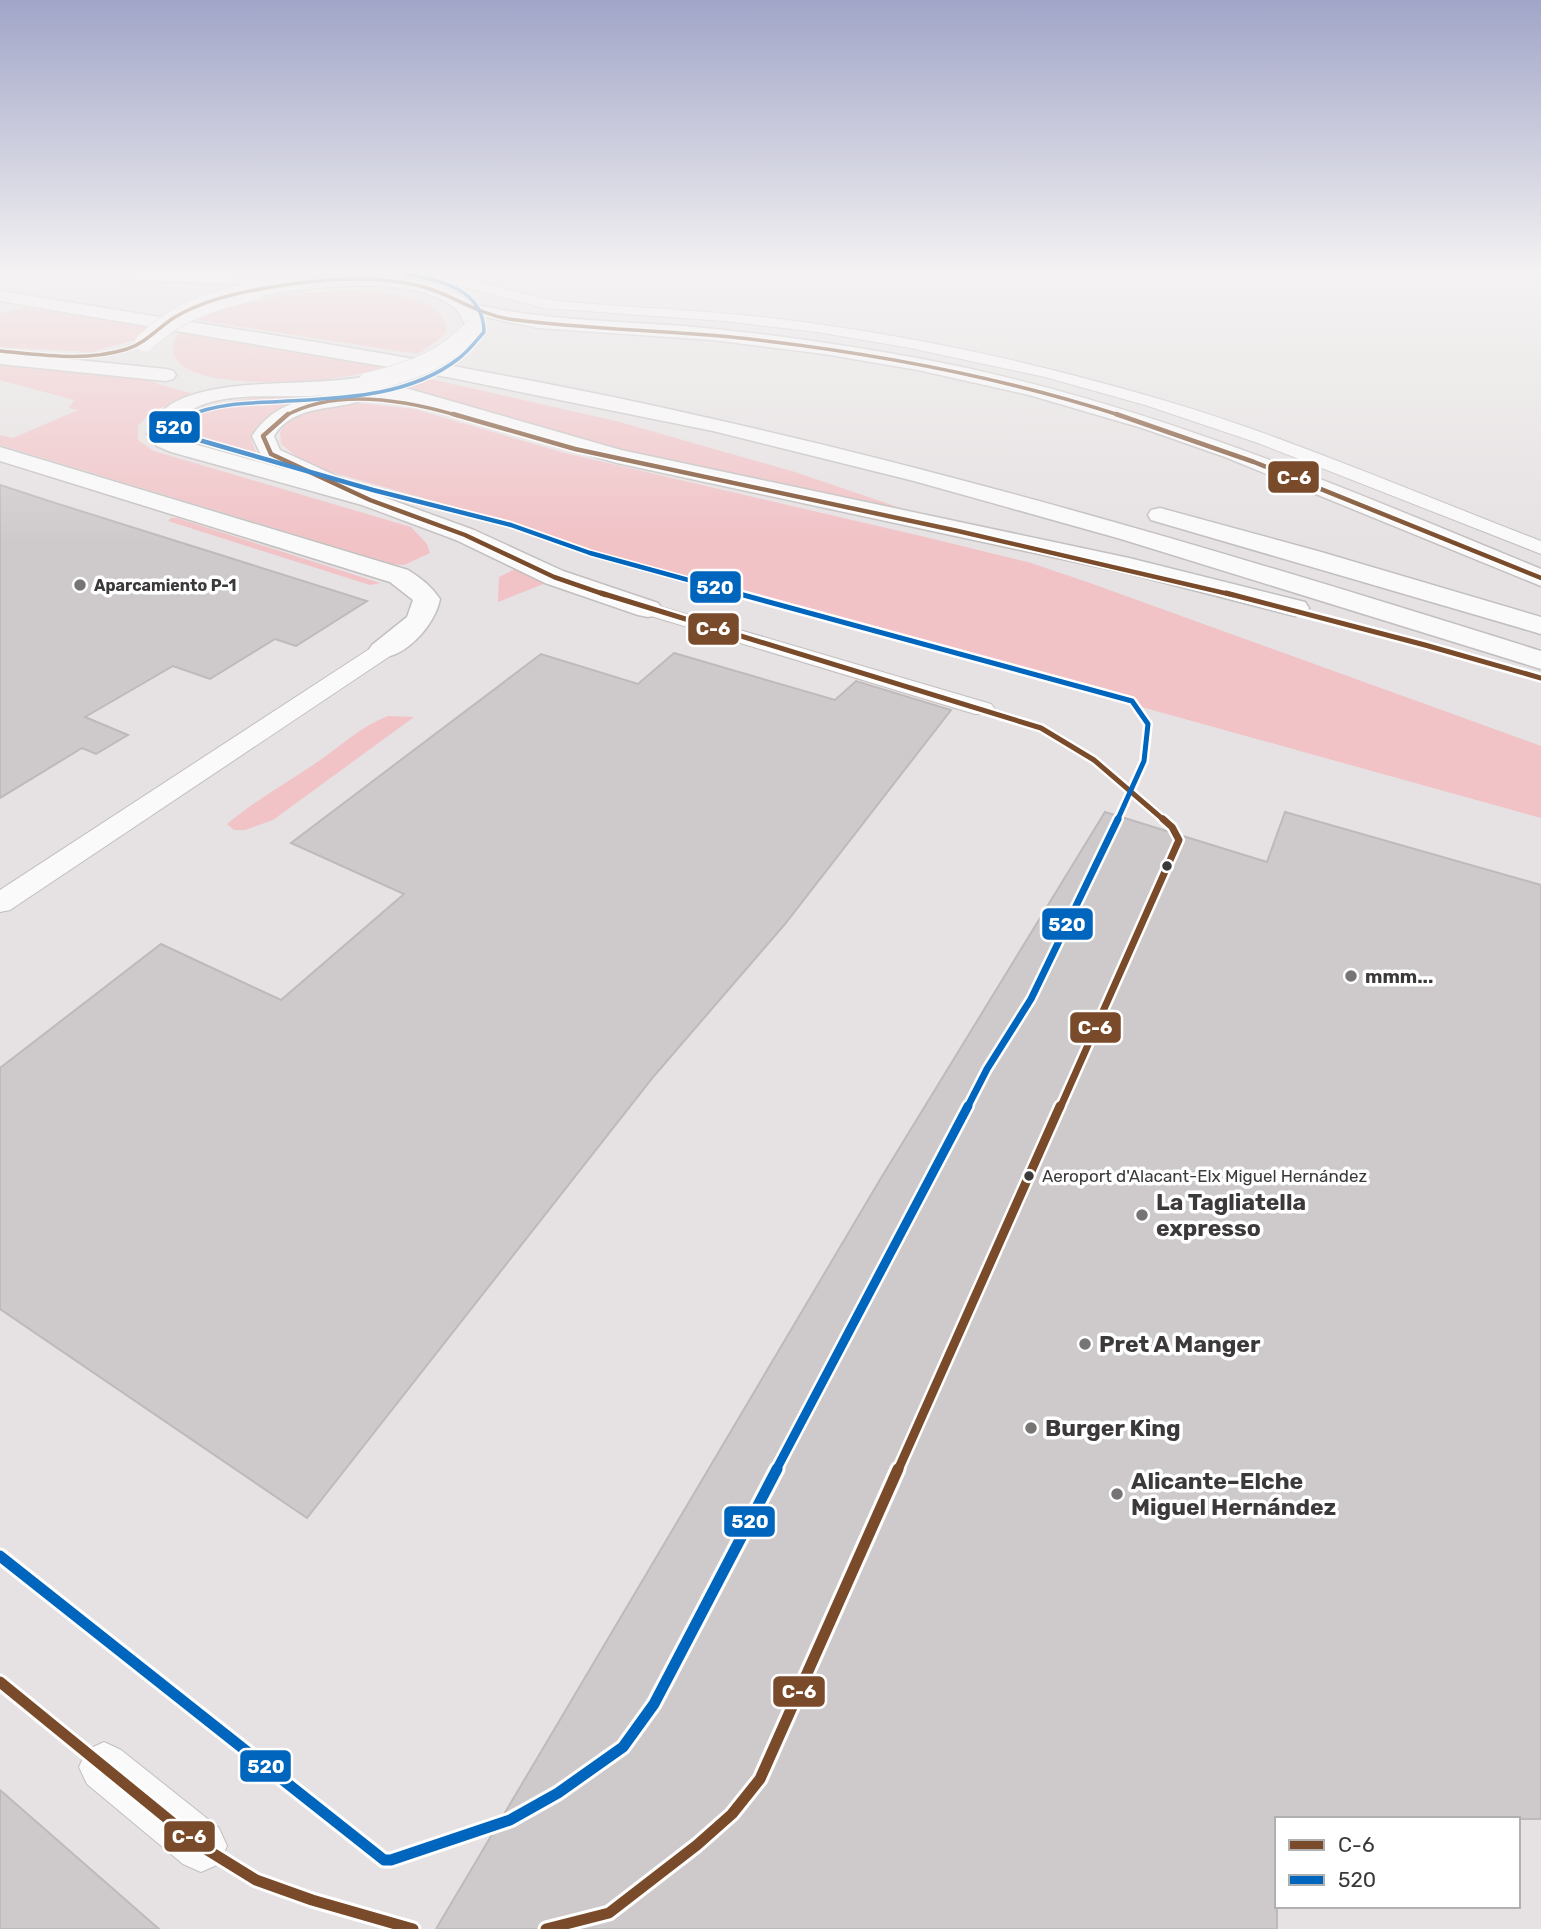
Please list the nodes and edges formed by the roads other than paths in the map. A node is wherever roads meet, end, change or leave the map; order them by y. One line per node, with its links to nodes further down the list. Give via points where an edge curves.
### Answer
1 (59, 364): 8 (main road)
2 (148, 364): 8 (main road)
3 (414, 364): 21 (main road, via 710,424 970,490 1183,549)
4 (428, 364): 9 (main road, bridge, via 368,382)
5 (521, 364): 11 (main road)
6 (916, 364): 17 (main road, via 1013,384 1187,435)
7 (1008, 364): 16 (street, via 1220,423)
8 (166, 375): 10 (main road)
9 (319, 389): 10 (main road); 13 (main road, via 409,395 534,433)
10 (242, 392): 14 (main road, via 185,406 168,415 159,434 179,447)
11 (692, 399)
12 (0, 454): 20 (main road, via 399,576 427,599 425,611 412,628)
13 (711, 477): 14 (main road, via 555,444 390,399 320,403 289,412 266,428 262,436 271,454); 22 (main road, via 1129,566)
14 (370, 500): 18 (main road, via 465,535 554,577)
15 (1145, 511): 19 (main road)
16 (1541, 548)
17 (1541, 578)
18 (648, 609): 23 (street)
19 (1541, 626)
20 (382, 651): 24 (street)
21 (1541, 660)
22 (1541, 678)
23 (984, 709)
24 (0, 903)
25 (104, 1767): 26 (street)
26 (201, 1846)

